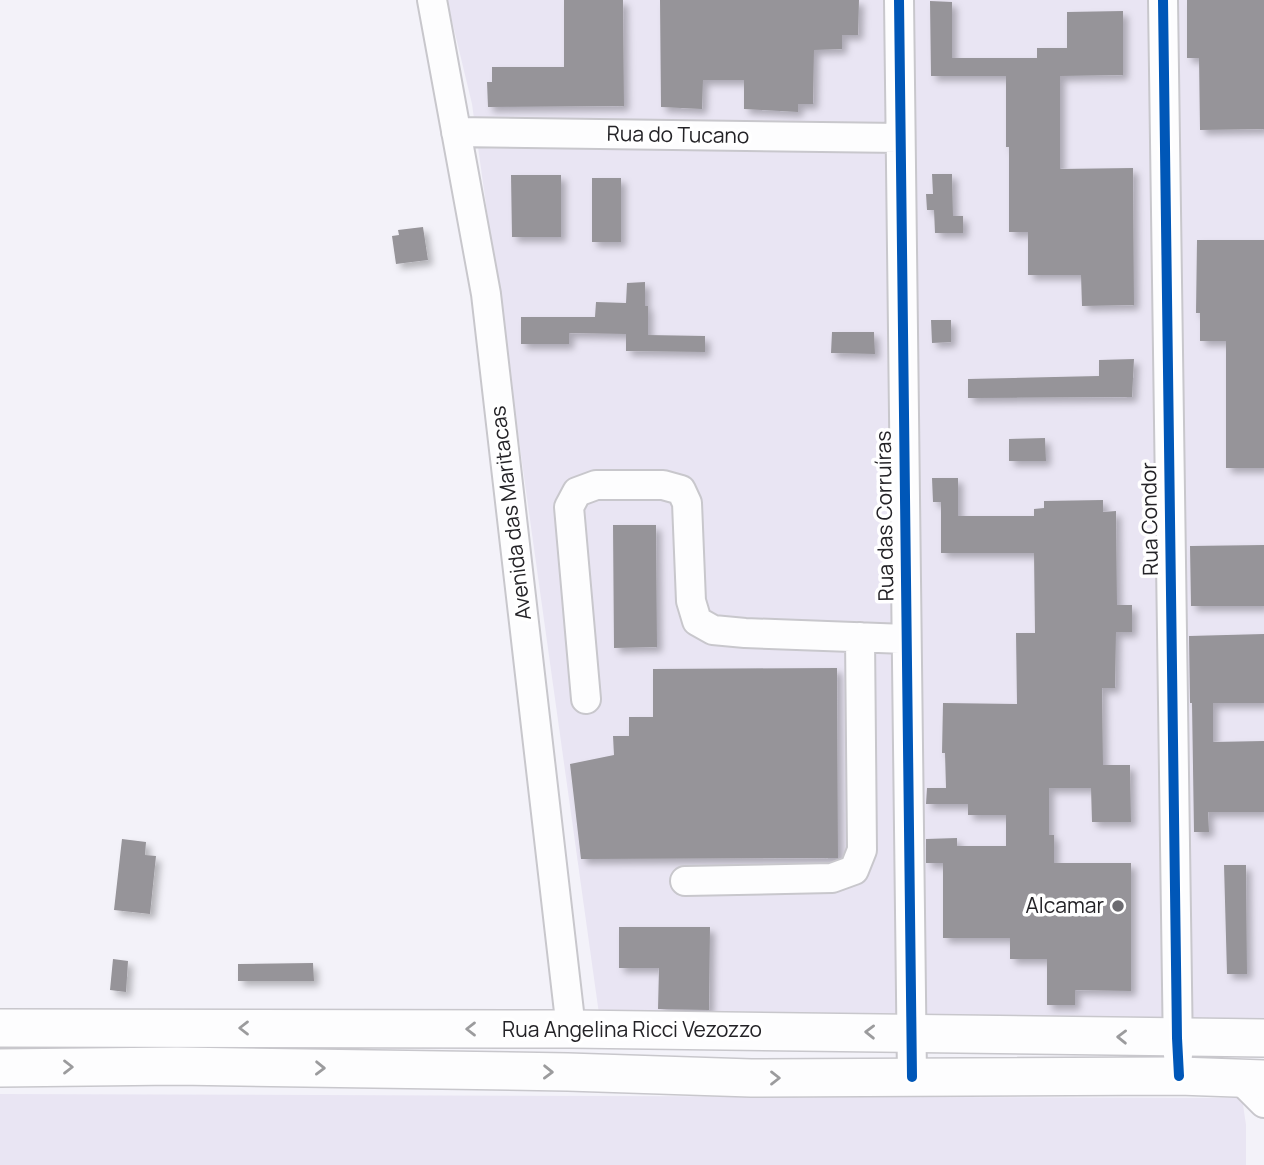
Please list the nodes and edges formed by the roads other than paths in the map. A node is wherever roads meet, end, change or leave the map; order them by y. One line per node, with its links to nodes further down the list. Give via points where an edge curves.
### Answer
1 (432, 0): 4 (street, Avenida das Maritacas)
2 (899, 0): 5 (street, Rua das Corruíras)
3 (1163, 0): 13 (street, Rua Condor)
4 (456, 132): 5 (street, Rua do Tucano); 11 (street, Avenida das Maritacas, via 486,295)
5 (900, 138): 7 (street, Rua das Corruíras)
6 (860, 637): 7 (street); 8 (street, via 723,631 697,621 691,601 687,503 681,490 663,485 596,485 577,492 569,508); 9 (street, via 862,850 853,870 832,878)
7 (906, 639): 12 (street, Rua das Corruíras)
8 (586, 699)
9 (685, 881)
10 (0, 1028): 11 (main road, Rua Angelina Ricci Vezozzo, one-way to 10)
11 (571, 1029): 12 (main road, Rua Angelina Ricci Vezozzo, one-way to 11)
12 (911, 1032): 13 (main road, Rua Angelina Ricci Vezozzo, one-way to 12); 17 (street, Rua das Corruíras)
13 (1177, 1038): 14 (main road, Rua Angelina Ricci Vezozzo); 16 (street, Rua Condor)
14 (1264, 1038)
15 (0, 1068): 17 (main road, Rua Angelina Ricci Vezozzo, one-way to 17, via 177,1066)
16 (1179, 1076): 17 (main road, Rua Angelina Ricci Vezozzo); 18 (main road, Rua Angelina Ricci Vezozzo)
17 (912, 1077)
18 (1256, 1087)

